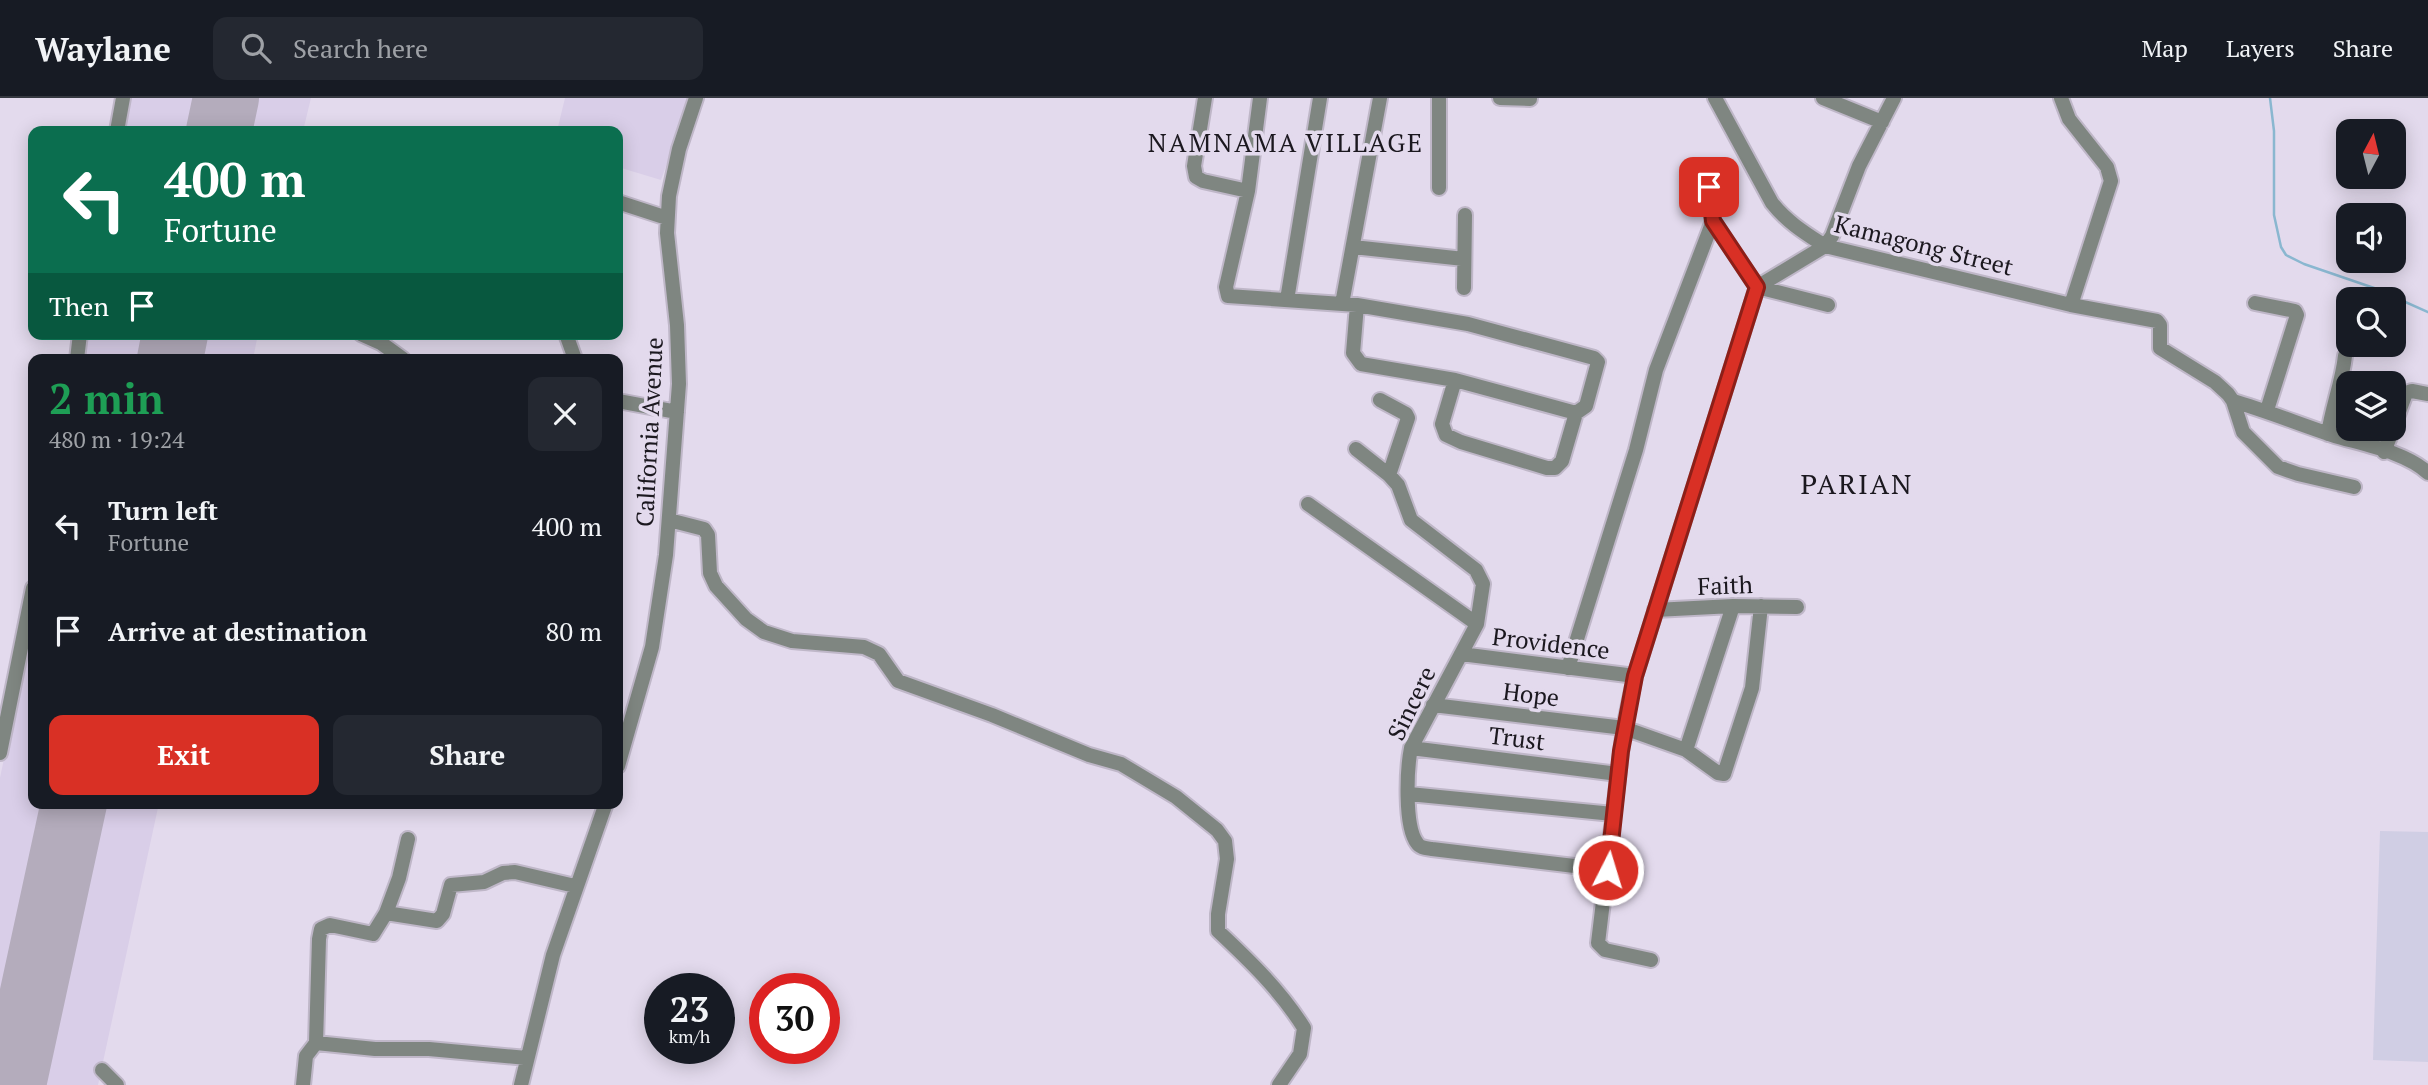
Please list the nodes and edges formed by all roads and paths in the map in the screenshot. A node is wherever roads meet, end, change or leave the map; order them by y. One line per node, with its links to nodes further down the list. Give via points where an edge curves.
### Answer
1 (123, 98): 15 (street)
2 (696, 98): 21 (street, California Avenue, via 674,170)
3 (1205, 98): 18 (street, via 1196,177)
4 (1260, 98): 18 (street)
5 (1320, 98): 28 (street)
6 (1380, 98): 24 (street)
7 (1439, 98): 17 (street)
8 (1500, 98): 12 (street)
9 (1823, 98): 14 (street)
10 (1894, 98): 14 (street)
11 (2061, 98): 33 (street, via 2069,119 2107,167 2111,181)
12 (1530, 99)
13 (1721, 102): 23 (street, Kamagong Street, via 1772,203 1796,228)
14 (1882, 121): 23 (street)
15 (118, 126)
16 (1709, 187): 22 (street)
17 (1439, 188)
18 (1248, 191): 28 (street, via 1226,292 1232,297)
19 (623, 204): 21 (street)
20 (1465, 215): 25 (street)
21 (667, 218): 44 (street, California Avenue, via 679,355)
22 (1713, 221): 26 (street); 62 (street, via 1656,370)
23 (1825, 246): 26 (street); 33 (street, Kamagong Street)
24 (1353, 247): 25 (street); 30 (street)
25 (1464, 259): 27 (street)
26 (1757, 287): 32 (street); 58 (street)
27 (1464, 288)
28 (1287, 300): 30 (street)
29 (2255, 303): 43 (street, via 2289,308 2297,316)
30 (1342, 304): 31 (street)
31 (1357, 305): 37 (street, via 1353,353 1357,361); 45 (street, via 1468,324 1594,358 1598,367 1593,389 1586,407)
32 (1828, 305)
33 (2071, 305): 41 (street, Kamagong Street, via 2157,321 2160,348 2215,382)
34 (373, 340): 35 (street)
35 (396, 354)
36 (2345, 357): 46 (street)
37 (1455, 380): 45 (street); 45 (street, via 1442,424 1446,435 1547,468 1562,461)
38 (2406, 393): 39 (street)
39 (2428, 394)
40 (1380, 400): 51 (street, via 1408,418)
41 (2233, 401): 43 (street); 52 (street, via 2243,432 2278,467)
42 (623, 402): 44 (street)
43 (2267, 410): 46 (street)
44 (677, 412): 54 (street, California Avenue)
45 (1576, 413)
46 (2328, 434): 49 (street)
47 (2388, 441): 49 (street)
48 (1356, 449): 51 (street, Sincere)
49 (2384, 452): 50 (street, via 2415,462)
50 (2428, 473)
51 (1389, 475): 60 (street, Sincere, via 1412,520 1480,574 1483,584)
52 (2354, 487)
53 (1308, 504): 60 (street)
54 (668, 520): 66 (street, California Avenue, via 652,647); 85 (street, via 704,530 716,586 764,632 792,641 864,647 879,654 898,681 1145,776 1217,830 1225,841 1227,859 1219,931 1271,984 1304,1028 1300,1054)
55 (1761, 606): 56 (street, Faith); 57 (street, Faith); 68 (street, Hope, via 1752,688 1727,771 1718,773)
56 (1733, 607): 58 (street, Faith); 68 (street)
57 (1797, 607)
58 (1655, 610): 63 (street)
59 (28, 613): 69 (street)
60 (1477, 624): 61 (street, Sincere)
61 (1461, 654): 62 (street, Providence); 64 (street, Sincere)
62 (1568, 668): 63 (street, Providence)
63 (1635, 676): 65 (street)
64 (1433, 705): 65 (street, Hope); 67 (street, Sincere)
65 (1624, 729): 68 (street, Hope); 70 (street)
66 (623, 748)
67 (1411, 748): 70 (street, Trust); 71 (street, Sincere)
68 (1686, 750)
69 (0, 753)
70 (1618, 774): 73 (street)
71 (1409, 794): 73 (street); 75 (street, Sincere, via 1411,832 1420,846)
72 (604, 809): 76 (street)
73 (1613, 814): 75 (street)
74 (408, 839): 77 (street)
75 (1608, 870): 78 (street, via 1598,943 1605,950)
76 (575, 886): 77 (street, via 503,873 451,886 437,921); 80 (street)
77 (386, 913): 79 (street, via 373,934 330,925 321,929)
78 (1651, 960)
79 (316, 1043): 80 (street); 83 (street, via 306,1056)
80 (527, 1058): 84 (street)
81 (102, 1070): 82 (street)
82 (117, 1085)
83 (303, 1085)
84 (521, 1085)
85 (1279, 1085)

